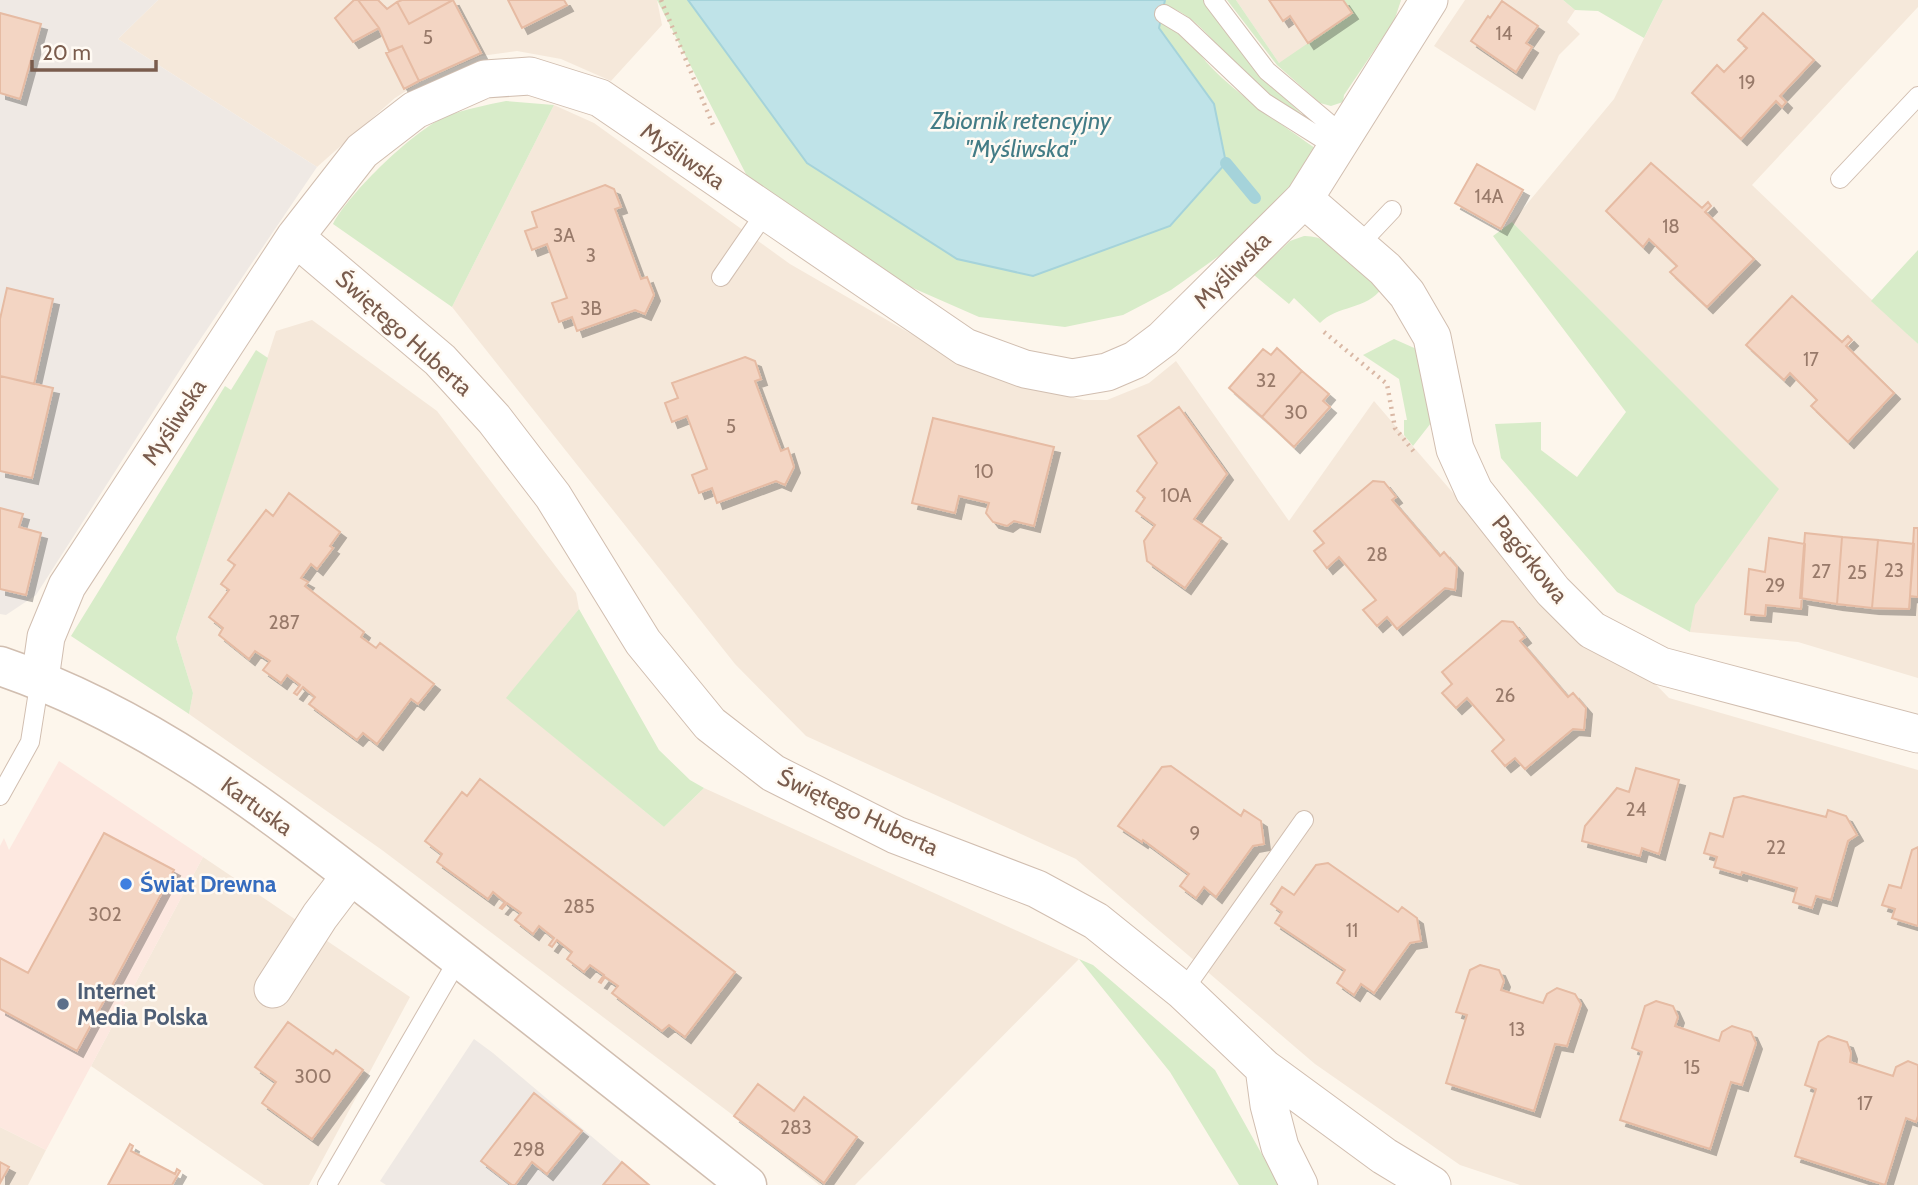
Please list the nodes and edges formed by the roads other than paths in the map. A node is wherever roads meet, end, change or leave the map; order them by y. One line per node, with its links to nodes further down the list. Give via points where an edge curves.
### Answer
1 (1213, 0): 5 (lane, via 1267,71 1331,125)
2 (1429, 0): 5 (street, Myśliwska)
3 (1164, 14): 5 (lane, via 1184,26 1264,102)
4 (1918, 96): 6 (lane)
5 (1342, 141): 7 (street, Myśliwska)
6 (1840, 179)
7 (1304, 199): 9 (street, Myśliwska, via 1154,346 1107,372 1072,378 1025,369 965,347); 11 (street, Pagórkowa)
8 (1392, 210): 11 (lane)
9 (765, 212): 10 (street, Myśliwska, via 600,98 530,76 485,79 415,110 362,151); 12 (lane)
10 (295, 237): 14 (street, Myśliwska, via 67,586 46,637); 21 (street, Świętego Huberta, via 440,360 494,419 553,496 643,642 710,724 773,773 897,835 1037,889 1096,921)
11 (1358, 246): 15 (street, Pagórkowa, via 1407,294 1432,337 1455,449 1474,491 1553,591 1592,630 1661,666)
12 (721, 277)
13 (0, 666): 14 (street, Kartuska)
14 (40, 679): 16 (lane, via 30,742); 18 (street, Kartuska, via 161,739)
15 (1918, 734)
16 (0, 796)
17 (1304, 820): 21 (lane)
18 (351, 875): 19 (street, Kartuska); 20 (street)
19 (459, 958): 23 (lane); 24 (street, Kartuska)
20 (273, 989)
21 (1183, 991): 22 (street, Świętego Huberta)
22 (1264, 1068): 25 (street, via 1280,1147); 26 (street, Świętego Huberta, via 1384,1156)
23 (327, 1185)
24 (747, 1185)
25 (1299, 1185)
26 (1433, 1185)

